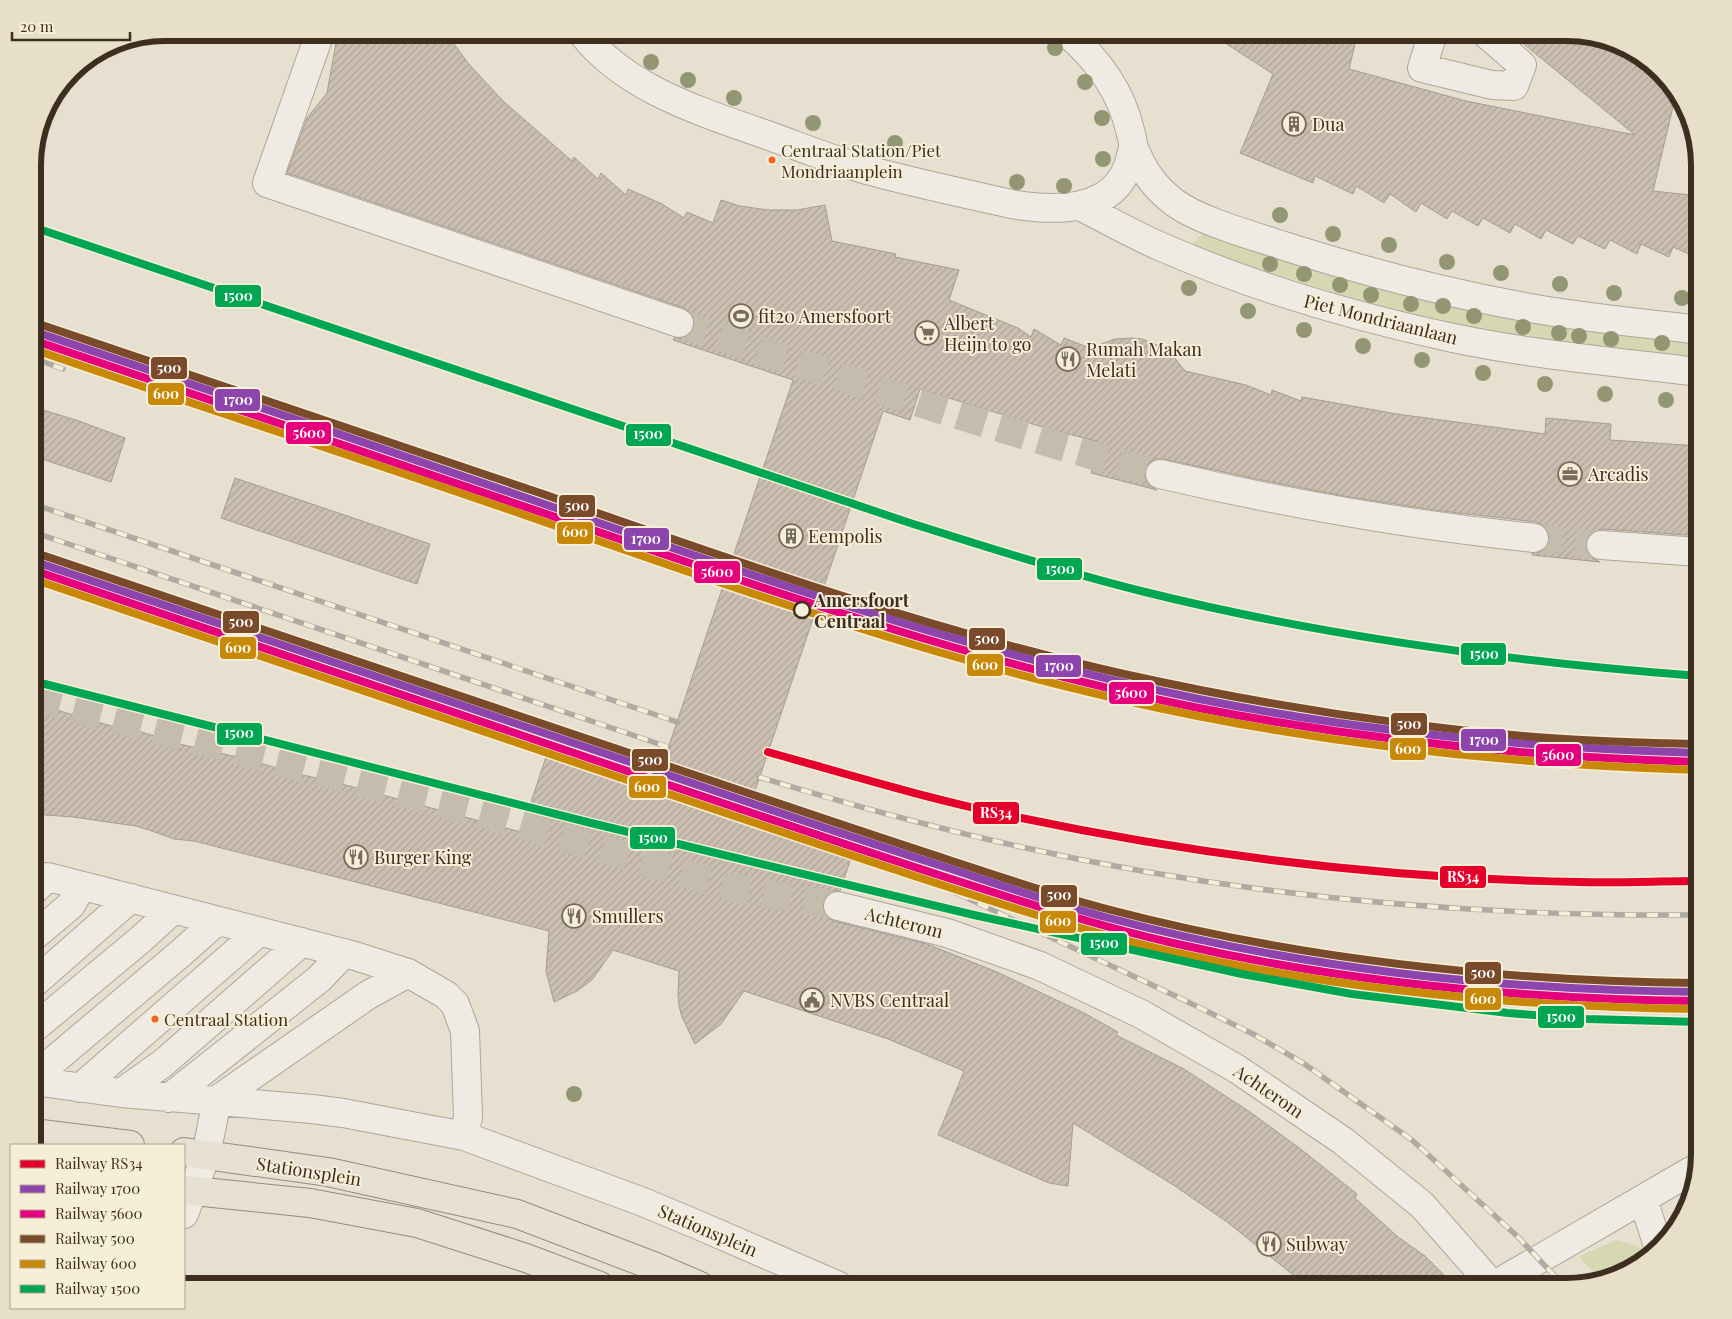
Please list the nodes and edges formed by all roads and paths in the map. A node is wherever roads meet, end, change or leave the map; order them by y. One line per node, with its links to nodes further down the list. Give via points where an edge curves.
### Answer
1 (1076, 41): 6 (street, via 1110,82 1122,105)
2 (1430, 41): 3 (street, via 1422,68 1492,85 1514,86 1522,65)
3 (1495, 41)
4 (317, 42): 8 (street, via 268,183)
5 (589, 42): 7 (street, via 613,64 660,93 695,109 857,166 1026,207 1057,209)
6 (1133, 146): 7 (street, via 1126,172 1117,185 1100,199); 9 (street, via 1150,180 1177,204 1199,216 1307,253 1459,294 1532,309)
7 (1080, 206): 10 (street, Piet Mondriaanlaan, via 1166,249 1241,278 1365,316 1452,338 1531,352)
8 (679, 323)
9 (1691, 329)
10 (1691, 371)
11 (1160, 474): 12 (street, via 1361,515)
12 (1534, 538)
13 (1601, 545): 14 (street)
14 (1691, 551)
15 (42, 883): 16 (street, via 48,877)
16 (82, 886): 17 (street); 21 (street, via 71,905)
17 (131, 898): 19 (street); 26 (street)
18 (838, 906): 45 (street, Achterom, via 947,933 1040,966 1141,1014 1237,1069 1343,1141 1422,1205)
19 (173, 910): 20 (street); 27 (street)
20 (217, 921): 22 (street); 28 (street)
21 (42, 929)
22 (259, 932): 23 (street); 30 (street)
23 (302, 942): 24 (street); 31 (street, via 162,1064)
24 (344, 953): 25 (street); 32 (street, via 319,979)
25 (408, 973): 33 (street, via 368,995); 35 (street, via 446,995 455,1004 465,1031 468,1117)
26 (42, 976)
27 (42, 1022)
28 (42, 1072)
29 (42, 1082): 30 (street, Stationsplein)
30 (80, 1088): 31 (street, Stationsplein)
31 (121, 1093): 32 (street, Stationsplein)
32 (169, 1098): 33 (street, Stationsplein)
33 (217, 1100): 35 (street, Stationsplein, via 343,1113); 37 (street)
34 (42, 1134): 36 (main road)
35 (464, 1136): 44 (street, Stationsplein, via 643,1202)
36 (122, 1144)
37 (195, 1154): 39 (street); 43 (main road, Stationsplein, via 328,1172 517,1214)
38 (1689, 1172): 40 (street)
39 (187, 1198): 42 (main road, Stationsplein, via 310,1203 417,1223)
40 (1643, 1198): 41 (street); 46 (street, Achterom)
41 (1656, 1240)
42 (579, 1278)
43 (681, 1278)
44 (821, 1278)
45 (1486, 1278)
46 (1507, 1278)

